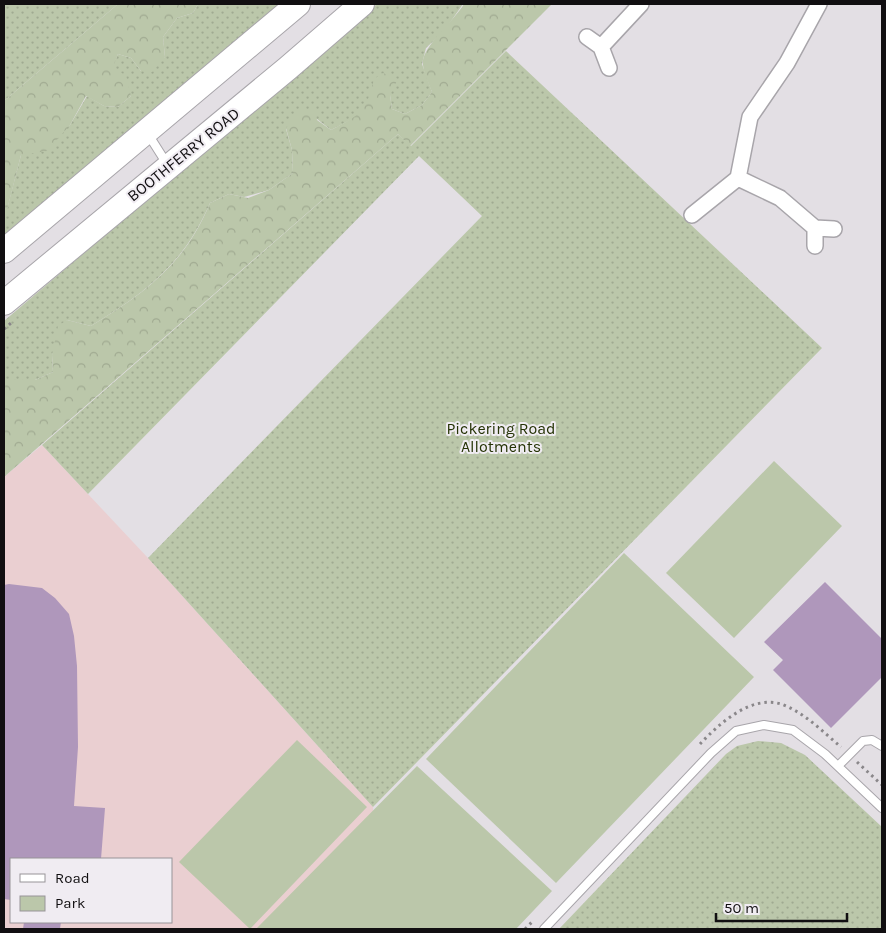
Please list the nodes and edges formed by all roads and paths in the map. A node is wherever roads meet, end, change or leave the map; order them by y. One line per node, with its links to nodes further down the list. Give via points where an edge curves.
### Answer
1 (298, 4): 8 (main road)
2 (362, 4): 9 (main road, BOOTHFERRY ROAD)
3 (641, 4): 6 (street)
4 (816, 5): 10 (street, via 788,63 750,117)
5 (587, 38): 6 (street)
6 (602, 48): 7 (street)
7 (609, 68)
8 (147, 132): 9 (lane); 15 (main road)
9 (168, 166): 16 (main road, BOOTHFERRY ROAD)
10 (738, 178): 11 (street); 12 (street, via 780,198)
11 (692, 215)
12 (815, 228): 13 (street); 14 (street)
13 (834, 229)
14 (815, 246)
15 (4, 251)
16 (4, 303)
17 (882, 746): 18 (lane, via 872,740 863,741)
18 (838, 766): 19 (lane); 20 (lane, via 794,730 764,724 736,731 711,752)
19 (882, 808)
20 (544, 929)

